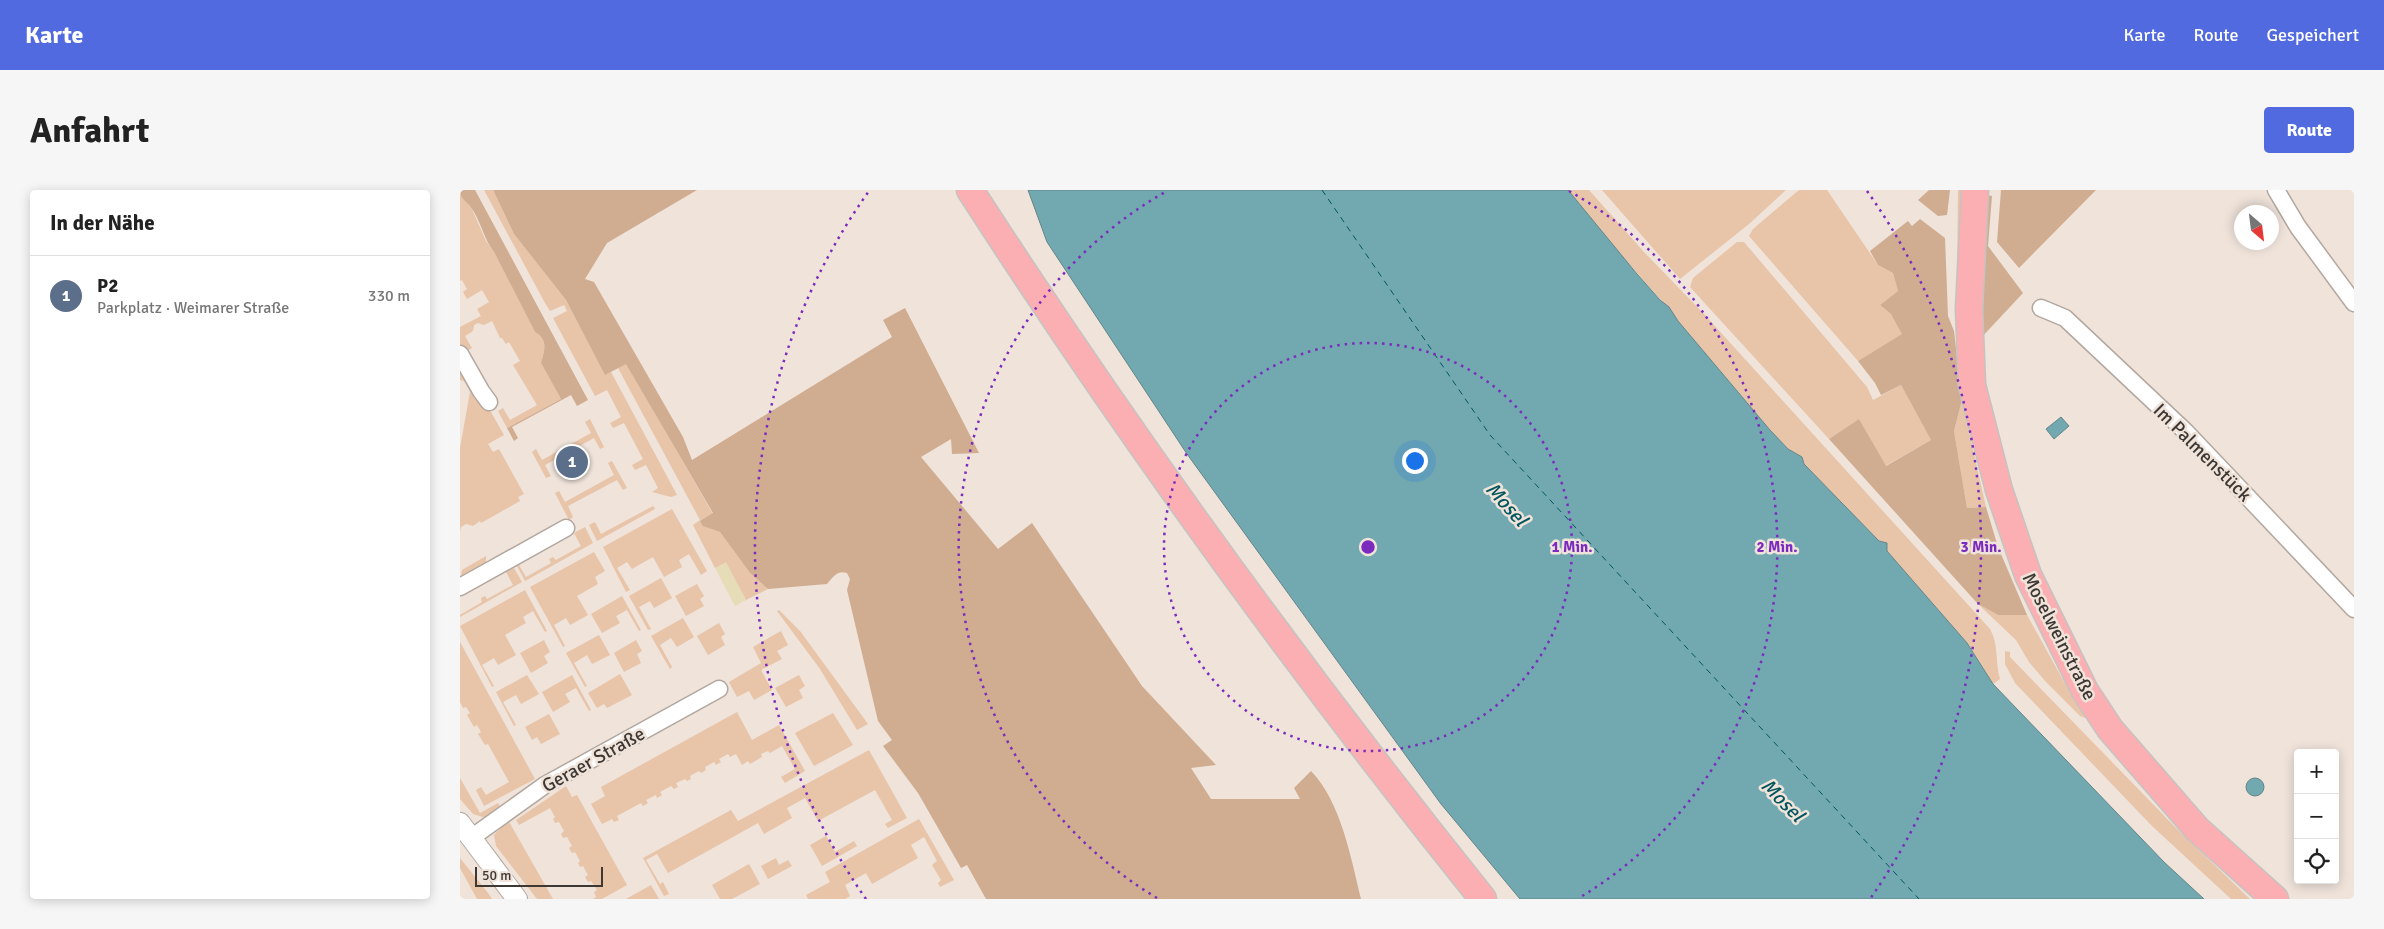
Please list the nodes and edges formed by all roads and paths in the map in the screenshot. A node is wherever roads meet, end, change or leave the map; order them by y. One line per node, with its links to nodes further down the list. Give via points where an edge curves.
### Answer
1 (970, 190): 14 (main road, via 1105,393 1237,581)
2 (1975, 190): 15 (main road, Moselweinstraße, via 1969,309 1972,385 1999,490 2028,575 2085,690 2110,729 2198,829)
3 (2276, 190): 4 (street, via 2298,228)
4 (2354, 303)
5 (2041, 308): 10 (street, Im Palmenstück, via 2065,318 2186,432)
6 (460, 354): 7 (street)
7 (489, 402)
8 (566, 528): 9 (street)
9 (460, 587)
10 (2354, 609)
11 (719, 689): 12 (street, Geraer Straße)
12 (466, 831): 13 (street)
13 (517, 899)
14 (1482, 899)
15 (2275, 899)

